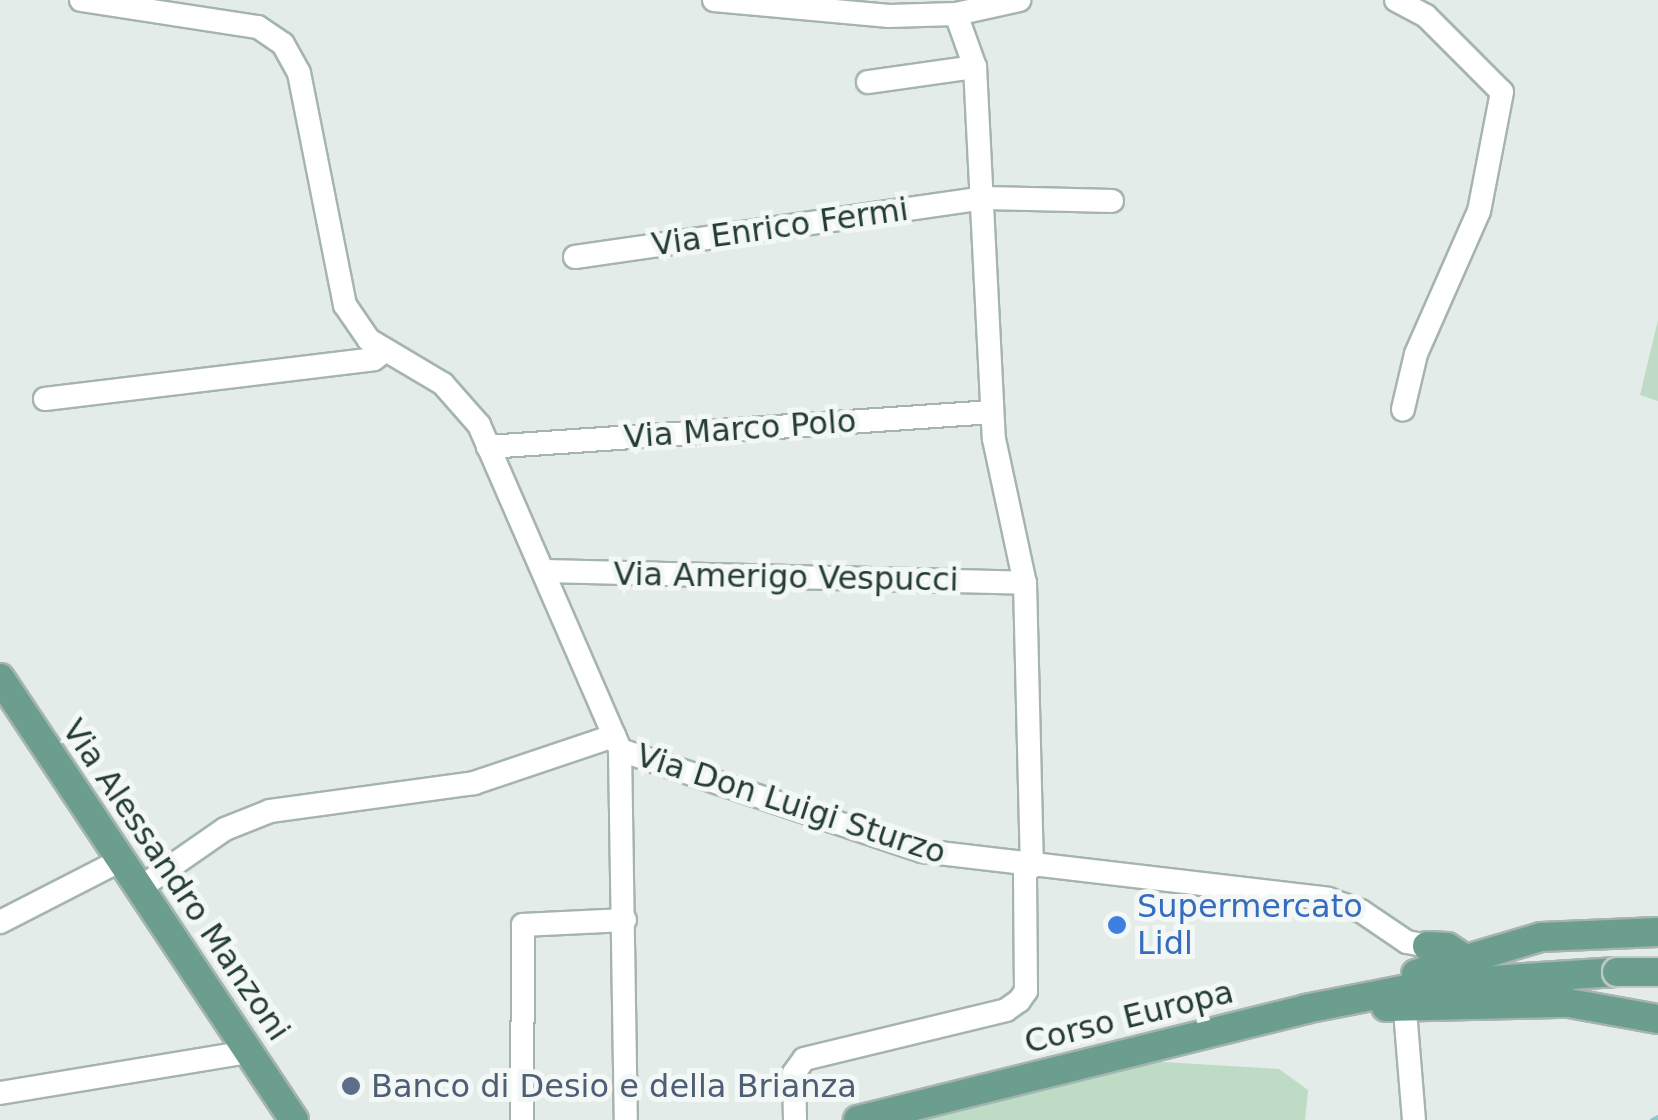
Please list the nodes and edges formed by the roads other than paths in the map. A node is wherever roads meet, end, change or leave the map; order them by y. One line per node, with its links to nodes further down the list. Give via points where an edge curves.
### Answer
1 (80, 0): 11 (street, via 258,27 284,44 299,73 336,280 356,324)
2 (714, 0): 5 (street, via 889,16)
3 (1019, 0): 5 (street)
4 (1396, 0): 13 (street, via 1426,16 1502,92 1479,210 1416,354)
5 (956, 14): 6 (street)
6 (975, 68): 7 (street); 8 (street)
7 (868, 82)
8 (984, 198): 9 (street, Via Enrico Fermi); 10 (street, Via Enrico Fermi); 14 (street)
9 (1112, 201)
10 (575, 257)
11 (383, 352): 12 (street, via 374,359); 15 (street, via 459,397)
12 (44, 399)
13 (1403, 409)
14 (992, 412): 15 (street, Via Marco Polo); 17 (street)
15 (488, 447): 16 (street)
16 (546, 571): 17 (street, Via Amerigo Vespucci); 19 (street)
17 (1026, 583): 21 (street)
18 (4, 690): 20 (main road, Via Alessandro Manzoni)
19 (617, 743): 21 (street, Via Don Luigi Sturzo, via 922,851); 22 (street, via 474,783 270,811 225,829); 23 (street)
20 (121, 860): 22 (main road, Via Alessandro Manzoni); 24 (street)
21 (1028, 867): 26 (street, Via Don Luigi Sturzo, via 1328,899); 38 (street, via 1026,991 1019,1001 1006,1010 804,1058 794,1073)
22 (140, 888): 33 (main road, Via Alessandro Manzoni)
23 (625, 920): 36 (street, via 523,924); 37 (street)
24 (0, 922)
25 (1658, 932): 27 (main road, via 1541,937)
26 (1427, 946): 27 (main road)
27 (1464, 958): 30 (main road)
28 (1658, 971): 29 (street); 30 (main road, Corso Europa, bridge, via 1449,982)
29 (1658, 981)
30 (1304, 1009): 31 (main road); 39 (main road, Corso Europa)
31 (1405, 1015): 32 (main road, via 1568,1003); 40 (street)
32 (1658, 1018)
33 (249, 1052): 34 (street); 35 (main road, Via Alessandro Manzoni)
34 (0, 1093)
35 (294, 1120)
36 (522, 1120)
37 (626, 1120)
38 (795, 1120)
39 (858, 1120)
40 (1414, 1120)

